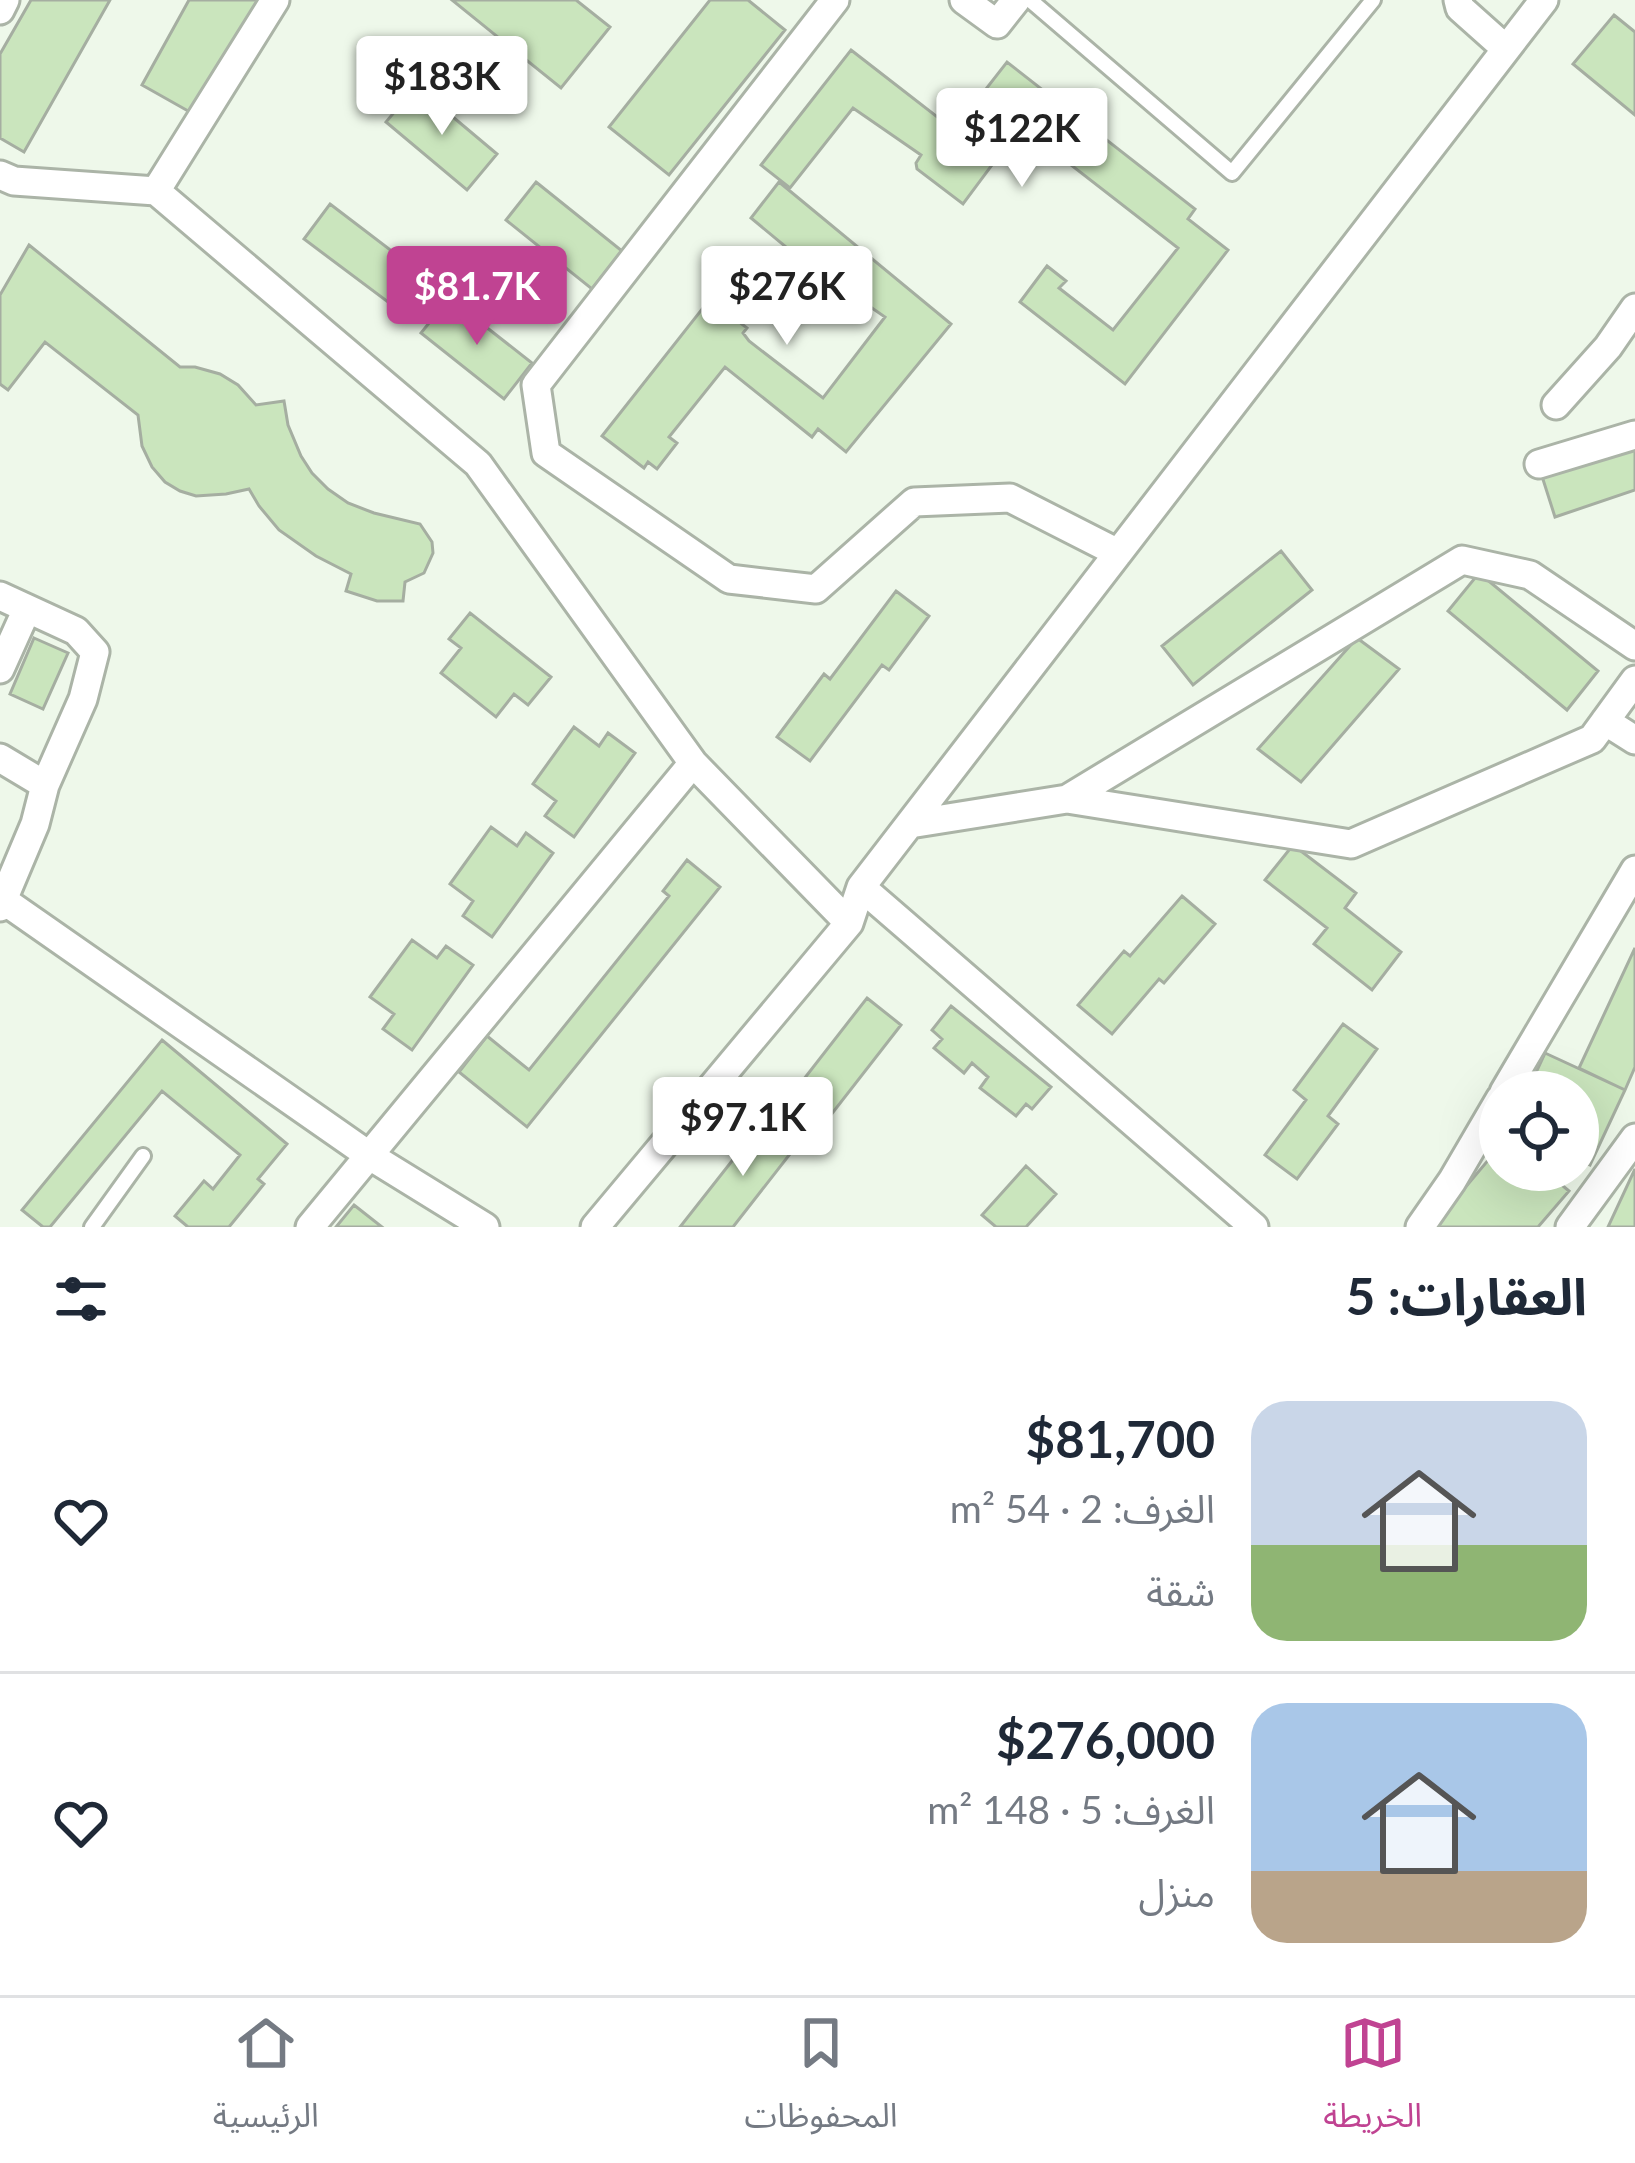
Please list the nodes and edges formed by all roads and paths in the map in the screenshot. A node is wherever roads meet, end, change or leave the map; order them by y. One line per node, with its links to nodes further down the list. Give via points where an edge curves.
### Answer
1 (5, 0): 10 (street)
2 (275, 0): 13 (street)
3 (835, 0): 20 (street, via 536,385 546,453 729,579 817,589 914,502 1010,498)
4 (964, 0): 5 (street, via 997,24)
5 (1016, 0)
6 (1030, 0): 7 (lane, via 1232,173)
7 (1373, 0)
8 (1458, 0): 11 (street)
9 (1544, 0): 11 (street)
10 (0, 10)
11 (1507, 49): 20 (street)
12 (0, 175): 13 (street)
13 (156, 191): 29 (street, via 478,464)
14 (1635, 308): 15 (street)
15 (1608, 347): 16 (street); 17 (street)
16 (1635, 362)
17 (1556, 405)
18 (1635, 435): 19 (street)
19 (1539, 464)
20 (1118, 553): 32 (street)
21 (0, 596): 22 (street)
22 (27, 609): 24 (street); 30 (street, via 76,631 95,652)
23 (1635, 646): 31 (street, via 1530,575 1462,560)
24 (0, 669)
25 (1635, 680): 26 (street)
26 (1605, 722): 27 (street); 31 (street, via 1592,739 1352,844)
27 (1635, 740)
28 (0, 758): 30 (street)
29 (693, 763): 36 (street); 41 (street)
30 (46, 785): 35 (street)
31 (1066, 799): 32 (street)
32 (910, 824): 34 (street)
33 (1635, 870): 37 (street)
34 (861, 887): 36 (street); 42 (street)
35 (2, 904): 41 (street)
36 (849, 922): 46 (street)
37 (1516, 1071)
38 (1479, 1135): 47 (street)
39 (1635, 1138): 48 (street)
40 (143, 1156): 43 (lane)
41 (370, 1156): 44 (street); 45 (street)
42 (1245, 1224)
43 (92, 1227)
44 (310, 1227)
45 (484, 1227)
46 (595, 1227)
47 (1420, 1227)
48 (1570, 1227)

